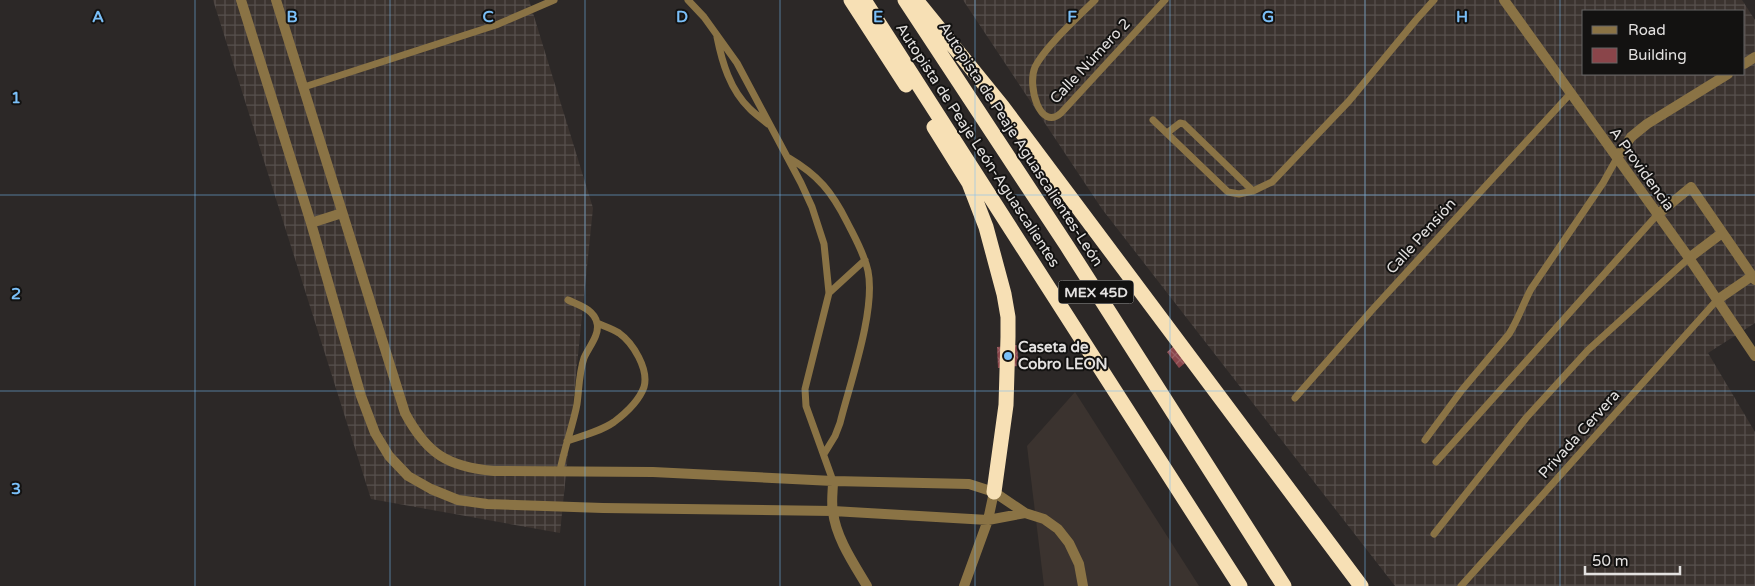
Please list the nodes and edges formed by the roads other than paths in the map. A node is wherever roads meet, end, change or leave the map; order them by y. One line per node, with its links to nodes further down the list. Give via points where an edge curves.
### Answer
1 (241, 0): 25 (street)
2 (276, 0): 15 (street)
3 (554, 0): 15 (lane, via 496,25)
4 (688, 0): 13 (lane)
5 (851, 0): 42 (highway, via 969,183 993,248 1008,317 1006,405)
6 (864, 0): 50 (highway, Autopista de Peaje León-Aguascalientes / MEX 45D)
7 (905, 0): 51 (highway, Autopista de Peaje Aguascalientes-León / MEX 45D)
8 (916, 0): 52 (highway, via 1017,126)
9 (1095, 0): 10 (lane, Calle Número 2, via 1039,60 1032,77 1034,100 1051,118 1056,117)
10 (1165, 0)
11 (1434, 0): 22 (lane, via 1285,171)
12 (1504, 0): 16 (street, A Providencia)
13 (716, 34): 18 (lane, via 737,63); 18 (lane, via 731,83 749,108)
14 (1726, 75): 21 (street, via 1647,124 1631,137)
15 (304, 87): 23 (street)
16 (1570, 94): 21 (street, A Providencia); 35 (lane, Calle Pensión)
17 (1153, 120): 19 (lane)
18 (771, 126): 20 (lane)
19 (1167, 133): 22 (lane, via 1228,192); 22 (lane, via 1180,123 1184,124)
20 (787, 157): 28 (lane, via 821,182 842,212); 30 (lane, via 812,207 824,244)
21 (1617, 158): 24 (street, A Providencia); 36 (lane, via 1531,289 1508,334)
22 (1253, 191)
23 (342, 213): 25 (street); 40 (street, via 405,413 422,440 434,452 470,469)
24 (1657, 215): 26 (street, via 1692,187); 27 (street, A Providencia); 39 (lane)
25 (311, 223): 43 (street, via 375,433 389,456 408,476 431,490 458,500 486,504)
26 (1722, 233): 27 (street); 29 (street)
27 (1689, 258): 32 (street, A Providencia); 46 (lane, via 1588,350 1526,418)
28 (866, 260): 30 (lane); 38 (lane, via 870,290 864,328 840,423)
29 (1754, 278): 32 (street)
30 (829, 293): 38 (lane, via 805,389 806,406)
31 (568, 300): 33 (lane, via 586,308)
32 (1717, 300): 34 (street, A Providencia); 53 (lane, Privada Cervera)
33 (597, 323): 37 (lane, via 584,359); 37 (lane, via 618,333 634,348 643,366 644,386 631,408 612,423)
34 (1755, 356)
35 (1295, 398)
36 (1425, 440)
37 (567, 441): 40 (lane)
38 (824, 454): 41 (lane)
39 (1436, 462)
40 (560, 471): 41 (street)
41 (833, 481): 42 (street, via 969,484); 43 (street)
42 (994, 492): 44 (street); 45 (street)
43 (833, 511): 45 (street); 47 (street, via 840,536)
44 (1025, 513): 45 (street); 49 (street, via 1044,519 1070,543 1079,564)
45 (988, 520): 48 (street)
46 (1434, 534)
47 (867, 586)
48 (964, 586)
49 (1083, 586)
50 (1240, 586)
51 (1284, 586)
52 (1361, 586)
53 (1461, 586)

